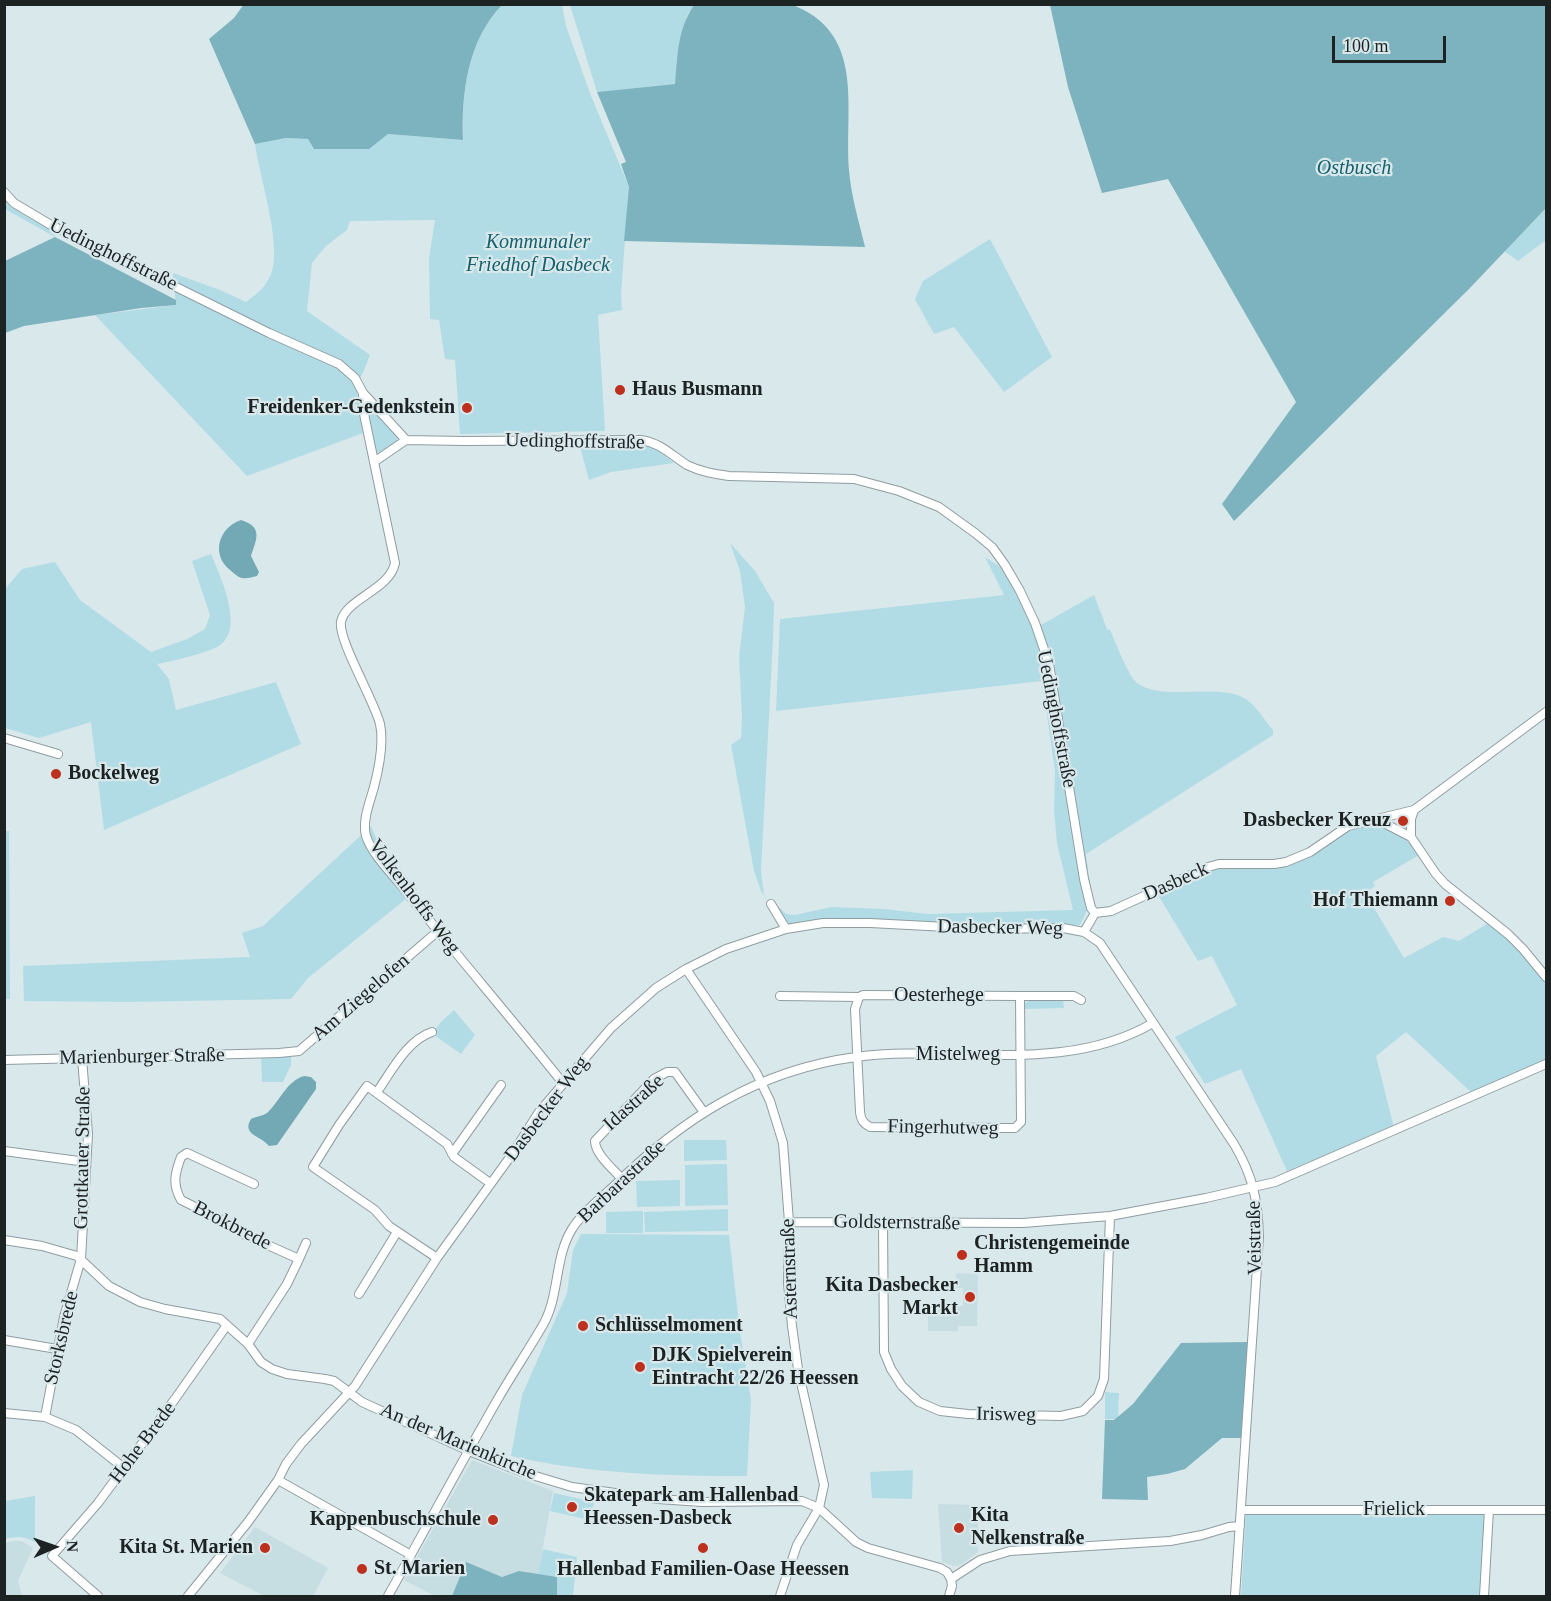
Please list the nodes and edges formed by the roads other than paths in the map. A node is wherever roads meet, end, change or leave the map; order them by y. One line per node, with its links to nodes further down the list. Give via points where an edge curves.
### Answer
1 (4, 192): 2 (street, Uedinghoffstraße, via 51,225 339,364 355,378)
2 (363, 393): 3 (street, Uedinghoffstraße); 4 (street)
3 (406, 440): 4 (street); 12 (street, Uedinghoffstraße, via 641,440 658,444 686,464 710,474 854,479 939,507 992,547 1035,623 1049,664 1084,879)
4 (375, 462): 14 (street, Volkenhoffs Weg, via 394,570 344,614 341,623 381,728 379,764 365,830 375,851)
5 (1546, 712): 8 (street, Dasbeck)
6 (4, 738): 7 (street)
7 (58, 754)
8 (1414, 810): 9 (street, Dasbeck); 10 (street)
9 (1378, 820): 10 (street); 12 (street, Dasbeck, via 1348,826 1300,857 1274,864 1219,864 1111,911)
10 (1411, 837): 17 (street, via 1445,884 1508,934)
11 (771, 904): 13 (street)
12 (1095, 913): 15 (street)
13 (786, 929): 15 (street, Dasbecker Weg, via 851,922 985,929 1063,928); 16 (street, Dasbecker Weg, via 726,949)
14 (438, 931): 24 (street, Am Ziegelofen, via 299,1051); 30 (street, Volkenhoffs Weg)
15 (1084, 932): 22 (street, Veistraße, via 1100,943)
16 (686, 969): 30 (street, Dasbecker Weg, via 656,988 611,1028); 31 (street, Asternstraße)
17 (1546, 977)
18 (780, 996): 20 (street, Oesterhege)
19 (1020, 996): 20 (street, Oesterhege); 21 (street, Oesterhege, via 1074,996); 25 (street)
20 (859, 998): 26 (street, via 855,1009)
21 (1081, 1000)
22 (1153, 1023): 25 (street, Mistelweg, via 1101,1045); 41 (street, Veistraße, via 1234,1144)
23 (432, 1032): 33 (street, via 410,1047)
24 (279, 1053): 27 (street, Marienburger Straße)
25 (1021, 1055): 26 (street, Mistelweg); 26 (street, Fingerhutweg, via 1022,1118 1018,1126 1007,1128 870,1127 860,1117)
26 (856, 1057): 31 (street, Mistelweg, via 802,1068)
27 (82, 1058): 28 (street, Marienburger Straße); 37 (street, Grottkauer Straße, via 87,1107)
28 (4, 1060)
29 (1546, 1064): 41 (street)
30 (562, 1082): 39 (street, Dasbecker Weg)
31 (761, 1082): 34 (street, Barbarastraße); 43 (street, Asternstraße, via 783,1143)
32 (501, 1085): 36 (street)
33 (376, 1092): 36 (street, via 447,1144); 45 (street, via 367,1086 312,1167 375,1210)
34 (703, 1112): 38 (street, Barbarastraße); 38 (street, Idastraße, via 679,1074 666,1072 654,1079 595,1141 598,1151)
35 (4, 1151): 37 (street)
36 (452, 1154): 39 (street)
37 (86, 1162): 48 (street, Grottkauer Straße)
38 (621, 1179): 59 (street, Barbarastraße, via 572,1228 563,1251 551,1310)
39 (490, 1183): 49 (street, Dasbecker Weg)
40 (254, 1184): 50 (street, Brokbrede, via 186,1153 174,1178 181,1200)
41 (1254, 1188): 42 (street, Goldsternstraße); 63 (street, Veistraße, via 1259,1237)
42 (1110, 1216): 44 (street, Goldsternstraße, via 1023,1223); 44 (street, Irisweg, via 1102,1388 1083,1411 1061,1416 940,1411 919,1402 902,1386 884,1352)
43 (789, 1222): 44 (street, Goldsternstraße); 62 (street, Asternstraße, via 789,1303 798,1369 824,1485)
44 (883, 1223)
45 (397, 1232): 49 (street); 51 (street)
46 (4, 1240): 48 (street, via 48,1247)
47 (306, 1243): 50 (street)
48 (81, 1258): 52 (street, via 109,1286 126,1296 165,1310 214,1316); 55 (street, Storksbrede)
49 (437, 1258): 56 (street, Dasbecker Weg)
50 (299, 1260): 54 (street)
51 (359, 1294)
52 (227, 1325): 54 (street, An der Marienkirche); 60 (street, Hohe Brede)
53 (4, 1340): 55 (street)
54 (248, 1344): 56 (street, An der Marienkirche, via 261,1362 272,1369 301,1377 326,1378)
55 (57, 1349): 58 (street, Storksbrede)
56 (350, 1393): 59 (street, An der Marienkirche); 61 (street, Dasbecker Weg, via 301,1444)
57 (4, 1413): 58 (street)
58 (45, 1417): 60 (street, via 76,1430)
59 (468, 1451): 62 (street, An der Marienkirche, via 522,1472 607,1493 702,1502 802,1501); 67 (street, Barbarastraße)
60 (124, 1468): 69 (street, Hohe Brede, via 52,1556)
61 (278, 1480): 67 (street); 70 (street, Dasbecker Weg)
62 (819, 1508): 68 (street, via 856,1542 940,1568); 72 (street, via 797,1545)
63 (1242, 1510): 64 (street, Frielick); 66 (street, Veistraße)
64 (1489, 1510): 65 (street, Frielick); 75 (street)
65 (1546, 1510)
66 (1240, 1526): 68 (street, via 1170,1541 1010,1551 980,1560); 74 (street, Veistraße)
67 (411, 1555): 71 (street, Barbarastraße)
68 (951, 1579): 73 (street)
69 (98, 1596)
70 (188, 1596)
71 (388, 1596)
72 (780, 1596)
73 (949, 1596)
74 (1235, 1596)
75 (1484, 1596)

